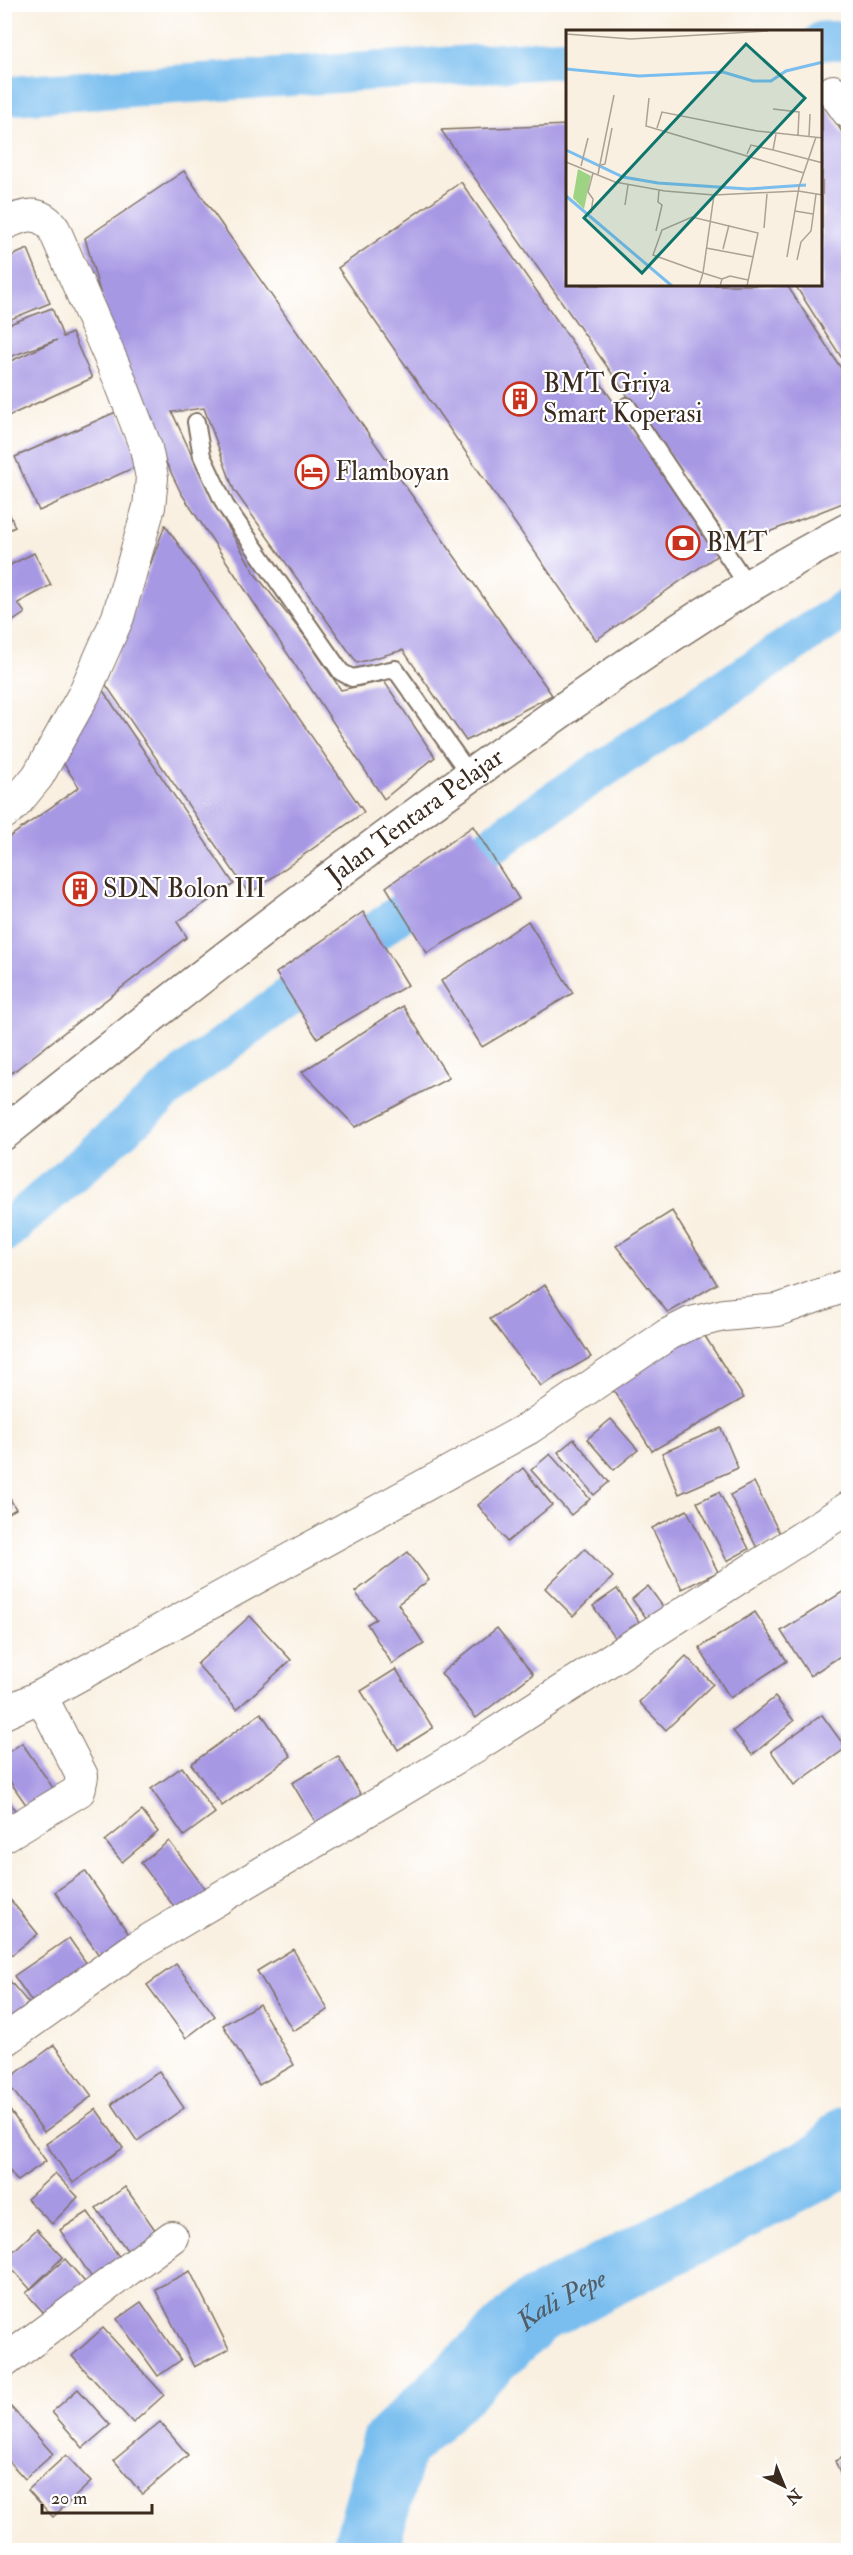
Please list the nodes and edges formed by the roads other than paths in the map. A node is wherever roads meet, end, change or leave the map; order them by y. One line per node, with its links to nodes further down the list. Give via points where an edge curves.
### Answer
1 (4, 224): 7 (street, via 34,214 54,229 119,378 146,448 152,478 149,507 118,617 84,694 38,776)
2 (627, 406): 5 (lane)
3 (196, 422): 6 (lane, via 202,456 225,505 341,672 352,678 395,669)
4 (849, 530): 5 (main road, Jalan Tentara Pelajar)
5 (748, 586): 6 (main road, Jalan Tentara Pelajar)
6 (470, 775): 8 (main road, Jalan Tentara Pelajar, via 254,934)
7 (4, 813)
8 (4, 1133)
9 (849, 1285): 11 (street, via 778,1310 724,1315 691,1323 667,1335 529,1428)
10 (849, 1508): 14 (street, via 474,1747 134,1949)
11 (42, 1696): 12 (street); 13 (street, via 82,1776 82,1784 76,1793)
12 (4, 1713)
13 (4, 1836)
14 (4, 2041)
15 (172, 2237): 16 (street)
16 (4, 2362)

